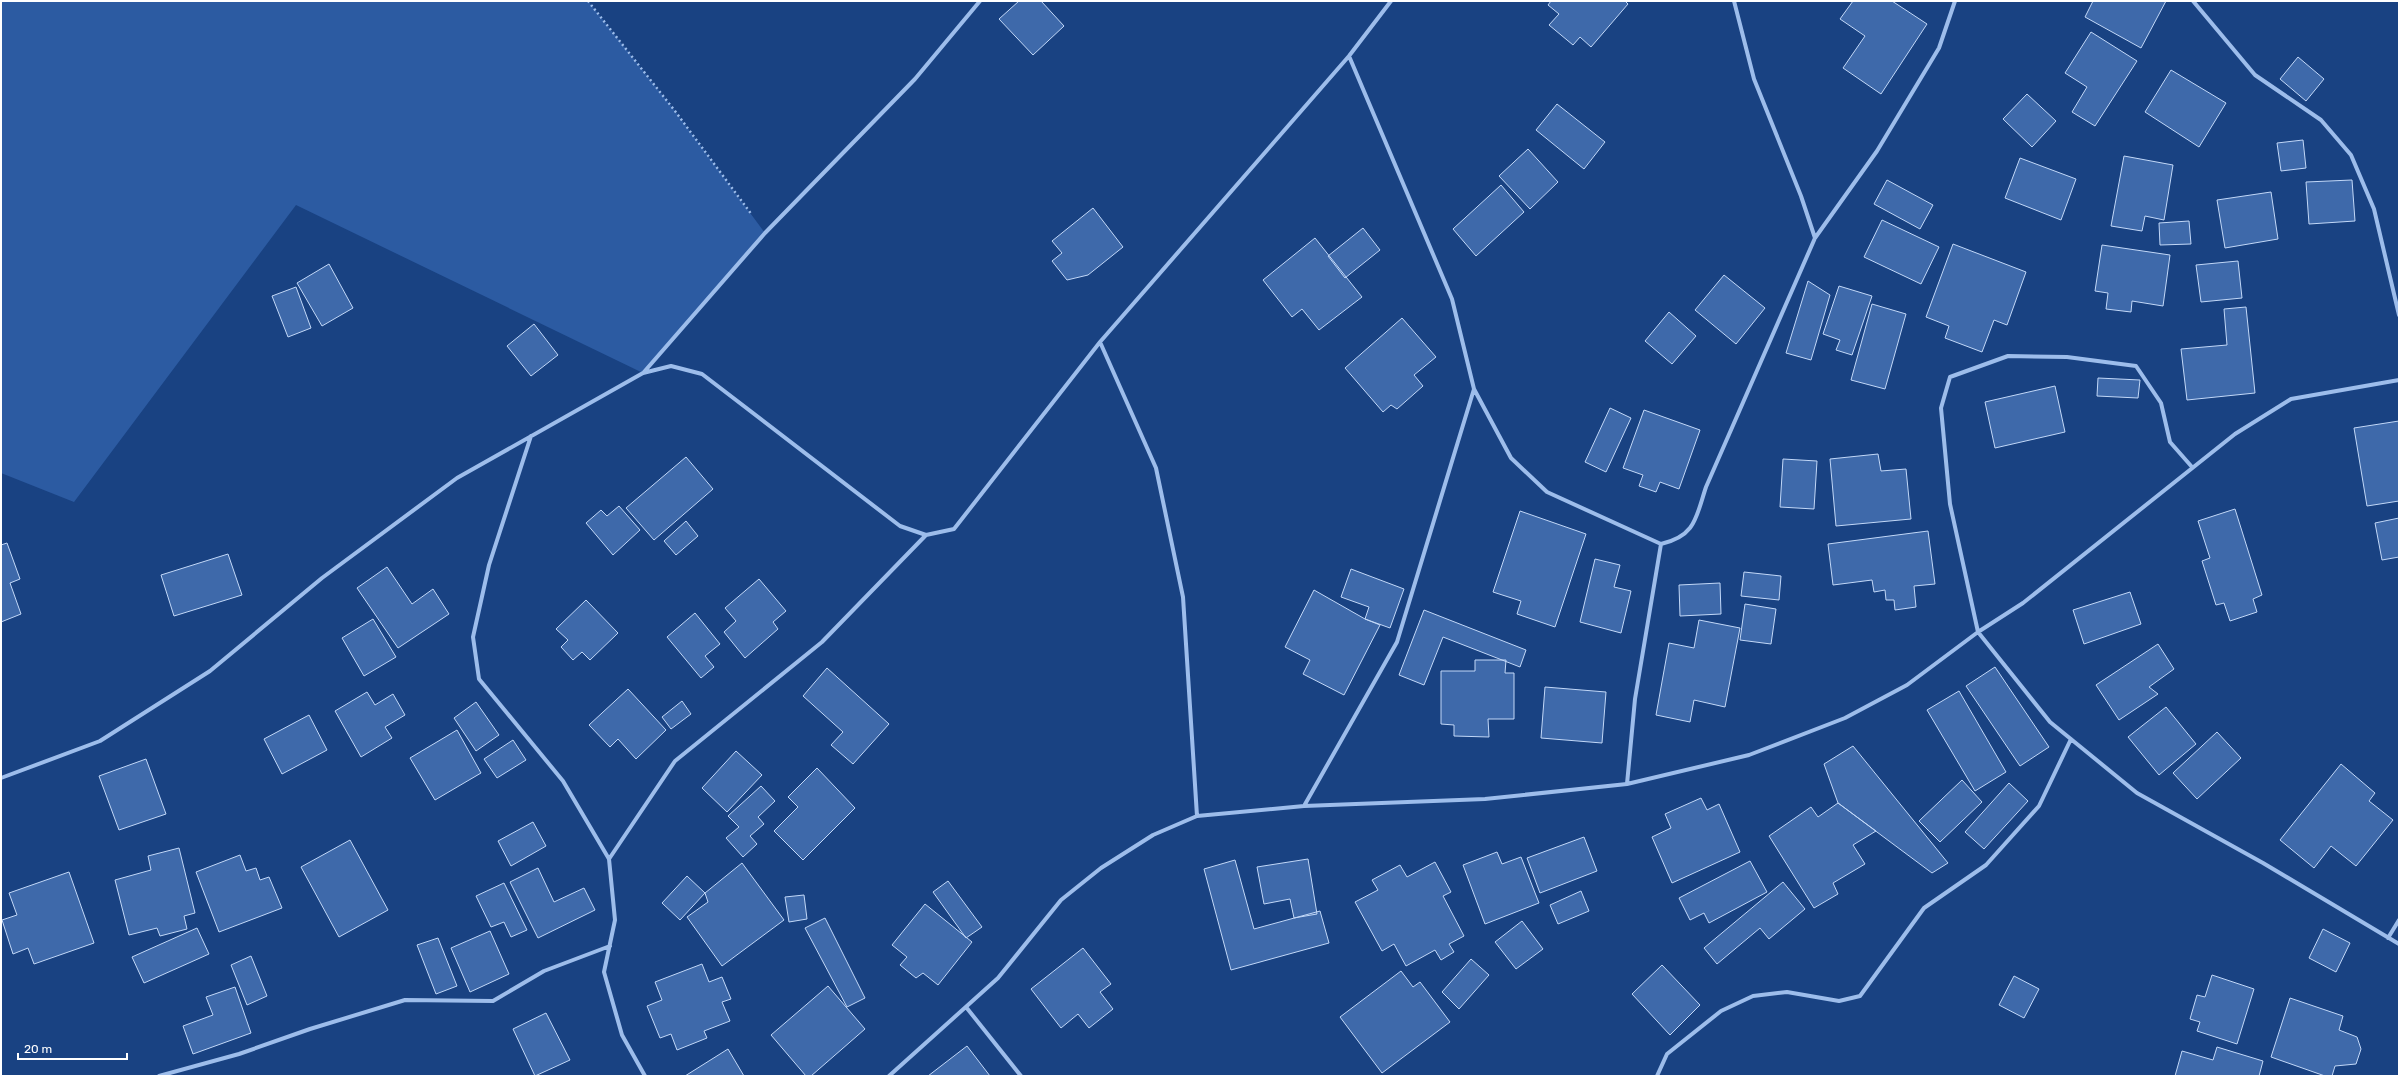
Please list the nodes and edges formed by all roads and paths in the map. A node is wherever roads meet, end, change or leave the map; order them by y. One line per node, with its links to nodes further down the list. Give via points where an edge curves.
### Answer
1 (588, 1): 8 (path, via 675,111)
2 (980, 1): 8 (street, via 915,79)
3 (1391, 1): 7 (street)
4 (1734, 1): 9 (street, via 1754,79)
5 (1955, 1): 9 (street, via 1939,48 1877,151)
6 (2193, 1): 10 (street, via 2255,75 2321,120 2351,155 2374,209)
7 (1349, 56): 11 (street); 14 (street, via 1452,299)
8 (765, 233): 12 (street)
9 (1815, 238): 18 (street, via 1706,487 1692,526 1677,540)
10 (2399, 315)
11 (1100, 342): 17 (street, via 954,529); 24 (street, via 1156,468 1183,597)
12 (644, 373): 15 (street); 17 (street, via 671,366 702,374 900,526)
13 (2399, 380): 16 (street, via 2291,399 2235,434)
14 (1474, 390): 18 (street, via 1510,458 1547,492); 23 (street, via 1397,642)
15 (531, 436): 21 (street, via 457,478 322,578 210,671 100,741); 25 (street, via 489,565 473,637 479,679 563,781)
16 (2192, 467): 19 (street, via 2023,603); 19 (street, via 2170,442 2161,403 2136,366 2067,357 2008,356 1950,378 1941,408 1950,504)
17 (926, 535): 25 (street, via 822,642 675,761)
18 (1661, 544): 22 (street, via 1635,699)
19 (1978, 632): 20 (street, via 2050,722); 22 (street, via 1907,685 1845,718 1749,755)
20 (2071, 739): 27 (street, via 2138,793 2263,863); 35 (street, via 2039,806 1986,865 1924,908 1860,996 1839,1001 1787,992 1753,996 1722,1011 1667,1054)
21 (1, 778)
22 (1626, 784): 23 (street, via 1484,800)
23 (1304, 806): 24 (street)
24 (1197, 816): 30 (street, via 1153,835 1101,868 1061,900 998,978)
25 (609, 859): 29 (street, via 615,920)
26 (2399, 920): 27 (street)
27 (2388, 938): 28 (street)
28 (2399, 944)
29 (610, 946): 31 (street, via 544,971 493,1001 405,1000 239,1054); 32 (street, via 604,972 622,1035)
30 (966, 1007): 33 (street); 34 (street)
31 (159, 1076)
32 (645, 1076)
33 (889, 1076)
34 (1021, 1076)
35 (1657, 1076)

